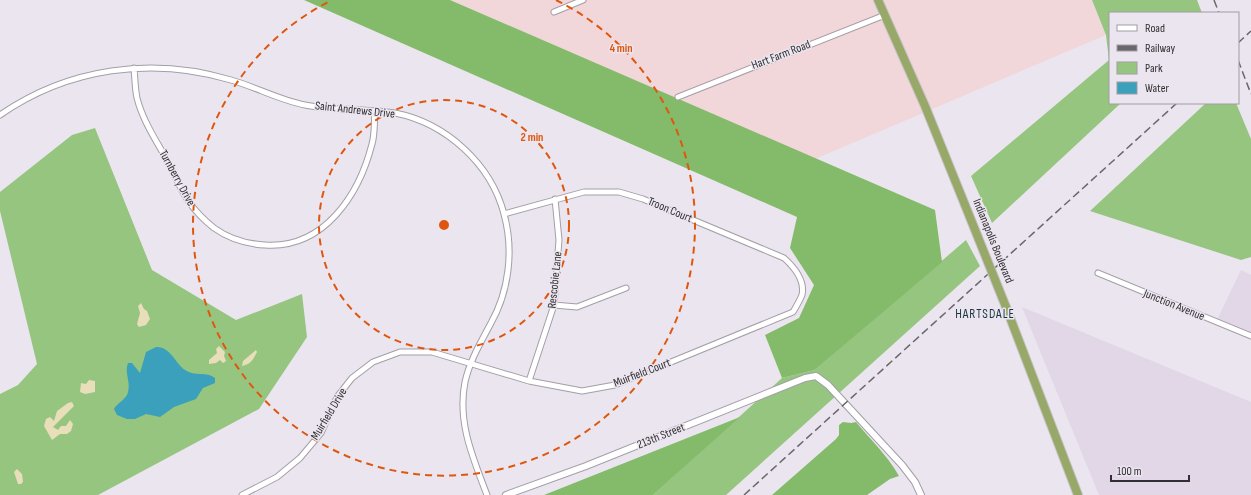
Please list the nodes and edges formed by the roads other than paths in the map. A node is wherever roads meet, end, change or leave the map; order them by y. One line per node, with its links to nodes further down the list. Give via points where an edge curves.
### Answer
1 (583, 0): 3 (street)
2 (878, 0): 4 (highway, Indianapolis Boulevard)
3 (554, 12)
4 (885, 15): 6 (street, Hart Farm Road); 22 (highway, Indianapolis Boulevard, bridge, via 965,204)
5 (134, 68): 7 (street, Saint Andrews Drive, via 174,68 200,72 304,105); 7 (street, Turnberry Drive, via 137,98 143,115 188,201 200,217 215,228 233,238 254,244 275,246 298,241 326,227 346,205 356,187 372,144); 8 (street, Saint Andrews Drive, via 112,70 67,81 29,96)
6 (678, 97)
7 (375, 111): 10 (street, Saint Andrews Drive, via 420,121 455,141 467,151 485,174)
8 (0, 115)
9 (555, 199): 10 (street, Troon Court); 13 (street, Troon Court, via 584,192 602,191 619,192 643,199 784,258 795,268 802,286 802,295); 14 (street, Rescobie Lane, via 559,240)
10 (504, 214): 16 (street, Saint Andrews Drive, via 509,260 506,282 500,303)
11 (1098, 273): 15 (street, Junction Avenue)
12 (626, 288): 14 (street, via 577,307)
13 (799, 299): 17 (street, Muirfield Court, via 793,312 615,384 582,391)
14 (554, 305): 17 (street, Rescobie Lane)
15 (1251, 336)
16 (471, 363): 17 (street, Muirfield Court); 18 (street, Muirfield Drive, via 432,352 400,352 373,362 352,378 337,397 320,433 300,458 277,477); 19 (street, Saint Andrews Drive, via 465,383 465,428 474,463)
17 (529, 381)
18 (242, 495)
19 (487, 495)
20 (506, 495): 21 (street, 213th Street, via 586,466 805,378 816,376 828,385 902,465)
21 (921, 495)
22 (1078, 495)

